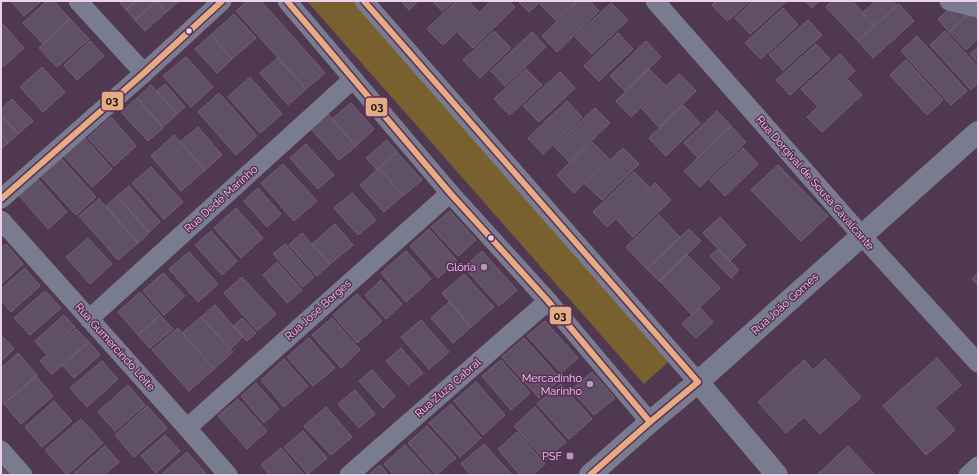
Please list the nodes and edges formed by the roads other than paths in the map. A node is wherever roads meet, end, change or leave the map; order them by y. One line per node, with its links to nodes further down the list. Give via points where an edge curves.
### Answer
1 (78, 1): 8 (street)
2 (222, 1): 8 (street)
3 (286, 1): 9 (street)
4 (364, 1): 18 (street)
5 (655, 1): 14 (street, Rua Dorgival de Sousa Cavalcante)
6 (949, 1): 7 (street)
7 (978, 8)
8 (144, 73): 12 (street)
9 (353, 79): 11 (street); 16 (street, Rua Dedé Marinho)
10 (978, 132): 14 (street, Rua João Gomes)
11 (450, 193): 15 (street); 20 (street, Rua José Borges)
12 (1, 199)
13 (1, 220): 16 (street, Rua Gumercindo Leite)
14 (862, 236): 17 (street, Rua Dorgival de Sousa Cavalcante); 18 (street, Rua João Gomes)
15 (548, 301): 19 (street); 25 (street, Rua Zuza Cabral)
16 (89, 319): 20 (street, Rua Gumercindo Leite)
17 (978, 363)
18 (698, 382): 19 (street, Rua João Gomes); 27 (street)
19 (650, 422): 26 (street, Rua João Gomes)
20 (187, 428): 24 (street, Rua Gumercindo Leite)
21 (1, 450): 23 (street)
22 (978, 466): 28 (street)
23 (23, 475)
24 (228, 475)
25 (349, 475)
26 (590, 475)
27 (777, 475)
28 (968, 475)

